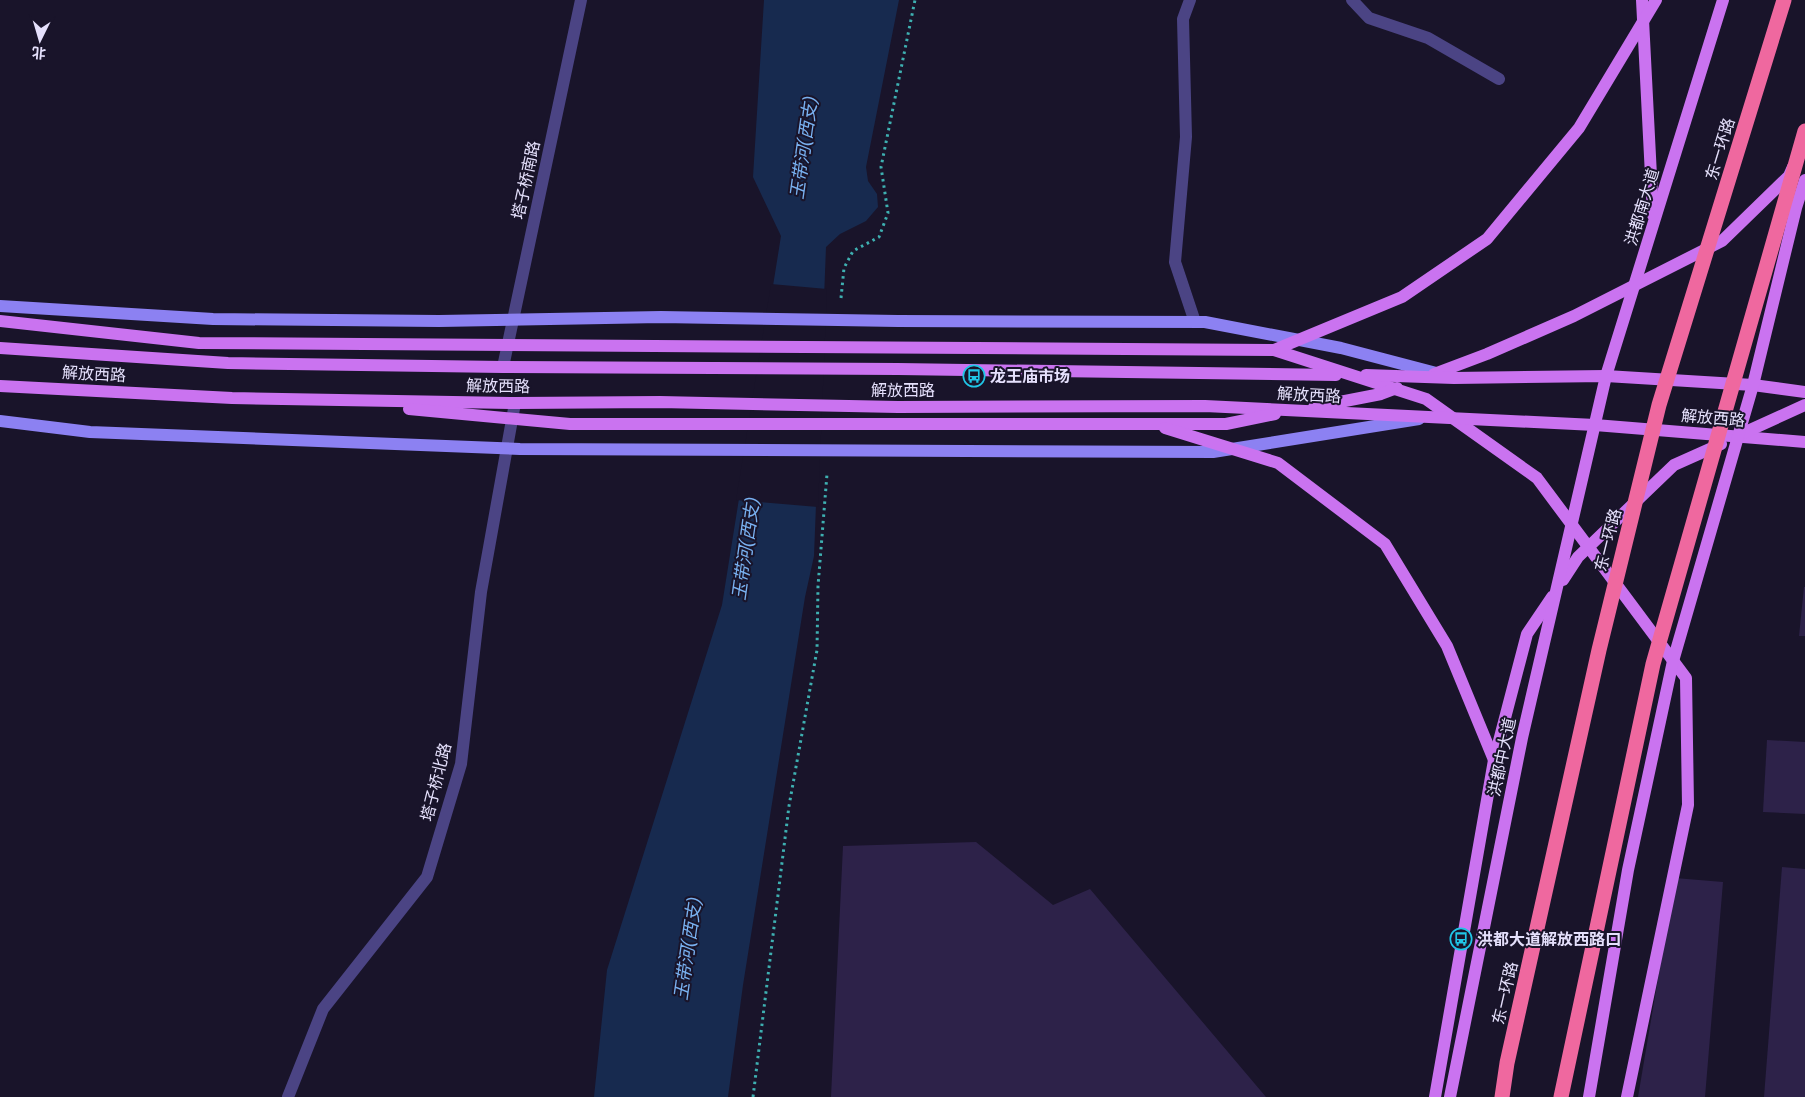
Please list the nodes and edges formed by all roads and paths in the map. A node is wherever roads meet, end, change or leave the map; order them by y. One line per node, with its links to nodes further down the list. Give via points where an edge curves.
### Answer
1 (581, 0): 18 (street, 塔子桥南路)
2 (915, 0): 17 (path, via 881,167 888,213 879,238 853,251 844,268)
3 (1190, 0): 20 (street, via 1183,18 1186,138 1175,262)
4 (1352, 0): 9 (street, via 1369,18 1428,38)
5 (1642, 0): 15 (main road)
6 (1656, 0): 22 (main road, via 1579,128 1487,239 1402,297)
7 (1722, 0): 15 (main road, 洪都南大道)
8 (1784, 0): 46 (highway, 东一环路, via 1659,405 1599,650)
9 (1499, 79)
10 (1805, 131): 47 (highway, via 1653,664)
11 (1805, 142): 35 (main road, via 1789,176 1722,241 1574,316 1487,354 1381,394 1226,424)
12 (1805, 180): 14 (main road)
13 (1805, 193): 14 (main road)
14 (1796, 208): 26 (main road)
15 (1653, 225): 24 (main road, 洪都南大道)
16 (0, 306): 18 (main road, via 213,319)
17 (841, 307)
18 (513, 320): 20 (main road); 23 (street, 塔子桥南路)
19 (0, 321): 22 (main road, via 199,343)
20 (1195, 322): 25 (main road, via 1340,348)
21 (0, 348): 23 (main road, 解放西路, via 228,363)
22 (1274, 350): 49 (main road, via 1426,399 1537,478 1686,678 1688,805)
23 (503, 367): 25 (main road, 解放西路, via 1271,373)
24 (1606, 376): 25 (main road, 解放西路); 26 (main road, 解放西路); 36 (main road, 洪都南大道)
25 (1454, 378)
26 (1753, 385): 28 (main road, 解放西路); 37 (main road)
27 (0, 386): 29 (main road, 解放西路)
28 (1805, 392)
29 (305, 399): 30 (main road, 解放西路); 32 (main road)
30 (514, 403): 32 (street, 塔子桥北路); 33 (main road, 解放西路, via 1205,406)
31 (1805, 405): 41 (main road, via 1674,465 1578,557 1527,634)
32 (512, 418): 35 (main road, via 570,424); 39 (street, 塔子桥北路)
33 (1431, 418): 36 (main road, 解放西路); 39 (main road, via 1213,452)
34 (0, 421): 39 (main road, via 90,432)
35 (1150, 424): 41 (main road, via 1278,463 1385,544 1447,646)
36 (1596, 425): 37 (main road, 解放西路); 45 (main road, 洪都中大道, via 1522,738)
37 (1738, 436): 38 (main road, 解放西路); 48 (main road, via 1673,661 1628,870)
38 (1805, 442)
39 (506, 449): 42 (street, 塔子桥北路, via 481,592 461,764 427,877 323,1009)
40 (828, 467): 43 (path, via 818,586 817,650 789,806)
41 (1494, 760): 44 (main road)
42 (288, 1097)
43 (753, 1097)
44 (1435, 1097)
45 (1450, 1097)
46 (1502, 1097)
47 (1561, 1097)
48 (1589, 1097)
49 (1627, 1097)

